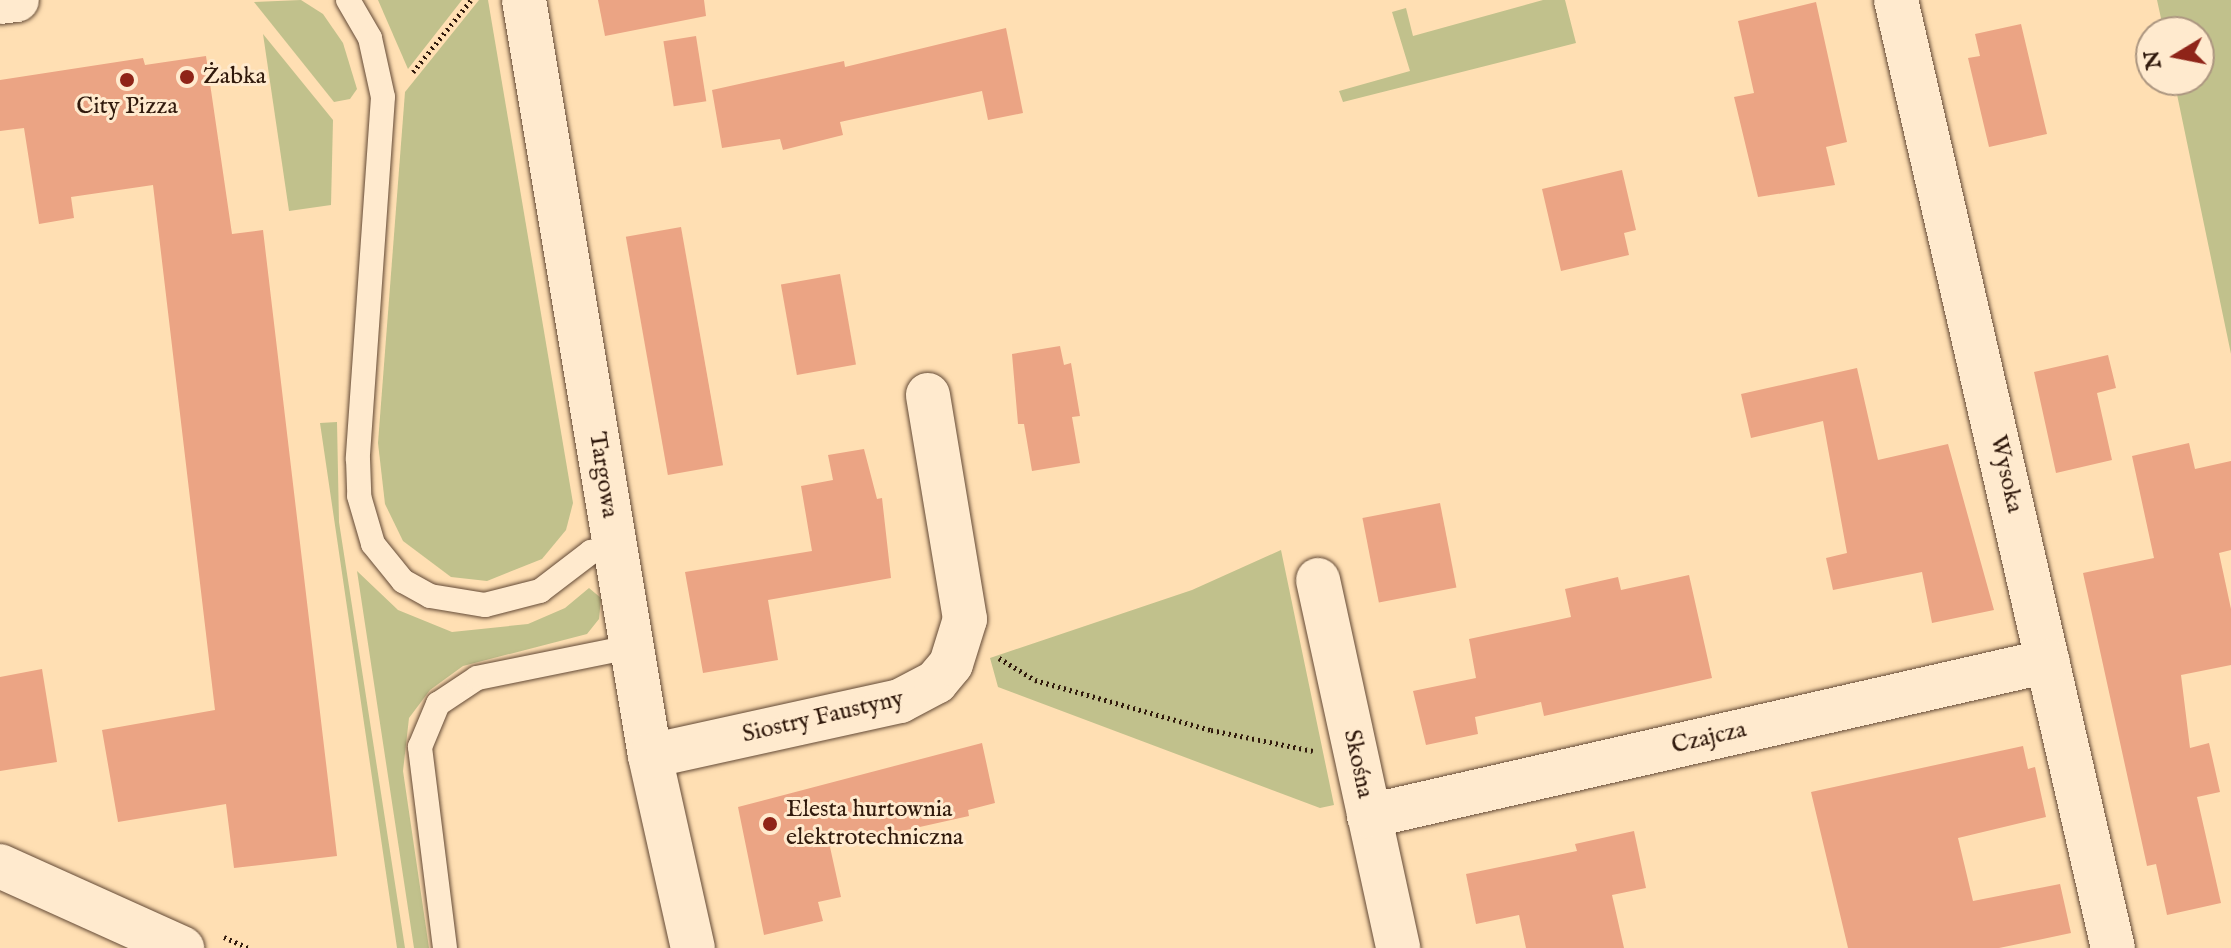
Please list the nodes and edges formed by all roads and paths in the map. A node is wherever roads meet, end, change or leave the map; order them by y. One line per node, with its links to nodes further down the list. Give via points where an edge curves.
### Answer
1 (17, 0): 6 (street)
2 (348, 0): 7 (lane, via 374,52)
3 (471, 0): 7 (path)
4 (524, 0): 9 (street, Targowa)
5 (1896, 0): 13 (street, Wysoka)
6 (0, 2)
7 (383, 108): 9 (lane, via 358,459 361,508 373,544 403,581 430,596 485,605 540,591 591,552)
8 (928, 395): 11 (street, via 965,619)
9 (615, 546): 12 (street, Targowa)
10 (1318, 580): 14 (street, Skośna)
11 (962, 641): 14 (path, via 1035,680 1211,730 1301,750); 15 (street, Siostry Faustyny, via 936,682 900,701)
12 (631, 647): 15 (street, Targowa); 19 (lane, via 485,675 438,704 420,747)
13 (2048, 661): 16 (street, Czajcza); 22 (street, Wysoka)
14 (1354, 745): 16 (street, Skośna)
15 (650, 756): 20 (street, Targowa)
16 (1369, 816): 21 (street, Skośna)
17 (0, 866): 18 (street)
18 (182, 948)
19 (445, 948)
20 (693, 948)
21 (1398, 948)
22 (2113, 948)

